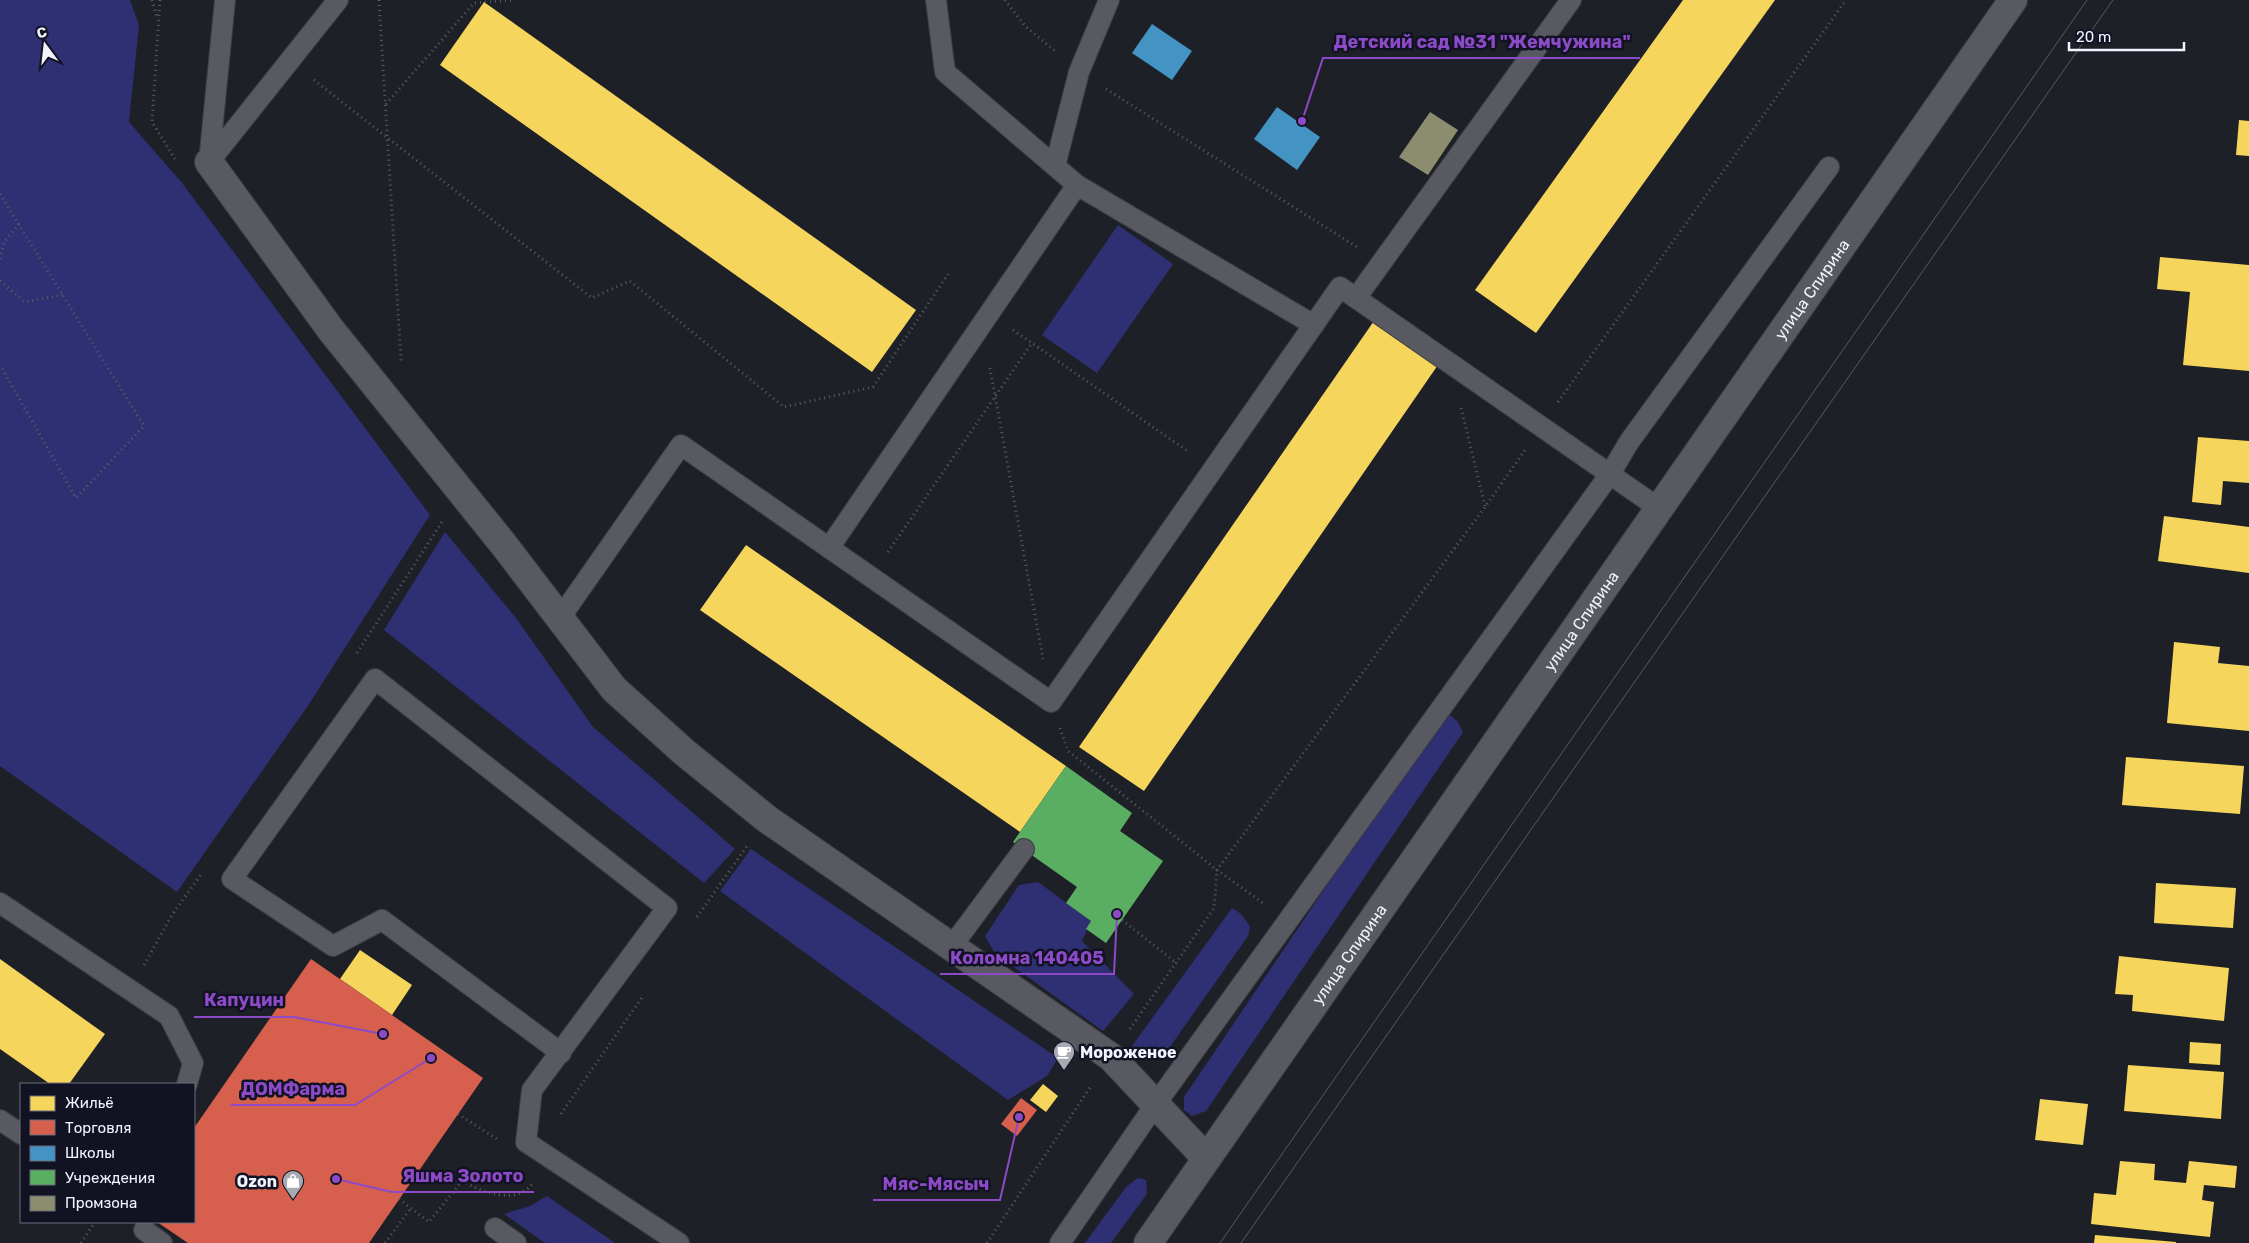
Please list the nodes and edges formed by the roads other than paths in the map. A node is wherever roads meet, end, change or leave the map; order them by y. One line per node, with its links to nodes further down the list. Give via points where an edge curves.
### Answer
1 (225, 0): 7 (lane)
2 (338, 0): 7 (lane)
3 (936, 0): 8 (lane, via 945,72)
4 (1109, 0): 8 (lane, via 1079,72)
5 (1572, 0): 11 (lane)
6 (2013, 0): 14 (main road, улица Спирина)
7 (209, 162): 16 (main road, via 331,330)
8 (1055, 166): 10 (lane)
9 (1829, 167): 13 (lane, via 1629,442)
10 (1077, 185): 12 (lane); 15 (lane)
11 (1356, 298): 12 (lane, via 1340,287); 13 (lane)
12 (1314, 325): 15 (lane, via 1051,702)
13 (1610, 474): 14 (lane); 22 (lane)
14 (1660, 509): 25 (main road, улица Спирина)
15 (829, 548): 16 (lane, via 681,445)
16 (560, 618): 19 (main road, via 614,689 684,752 767,819)
17 (1024, 849): 19 (lane)
18 (0, 903): 21 (lane, via 170,1016 193,1063)
19 (952, 946): 22 (main road, via 1111,1057)
20 (561, 1053): 20 (lane, via 667,908 375,678 232,878 333,946 382,920); 30 (lane, via 532,1090 526,1142)
21 (187, 1083)
22 (1155, 1104): 25 (main road); 31 (lane)
23 (0, 1120): 24 (lane)
24 (20, 1133)
25 (1206, 1158): 32 (main road, улица Спирина)
26 (495, 1228): 29 (lane)
27 (144, 1230): 28 (lane)
28 (162, 1243)
29 (516, 1243)
30 (679, 1243)
31 (1060, 1243)
32 (1148, 1243)

